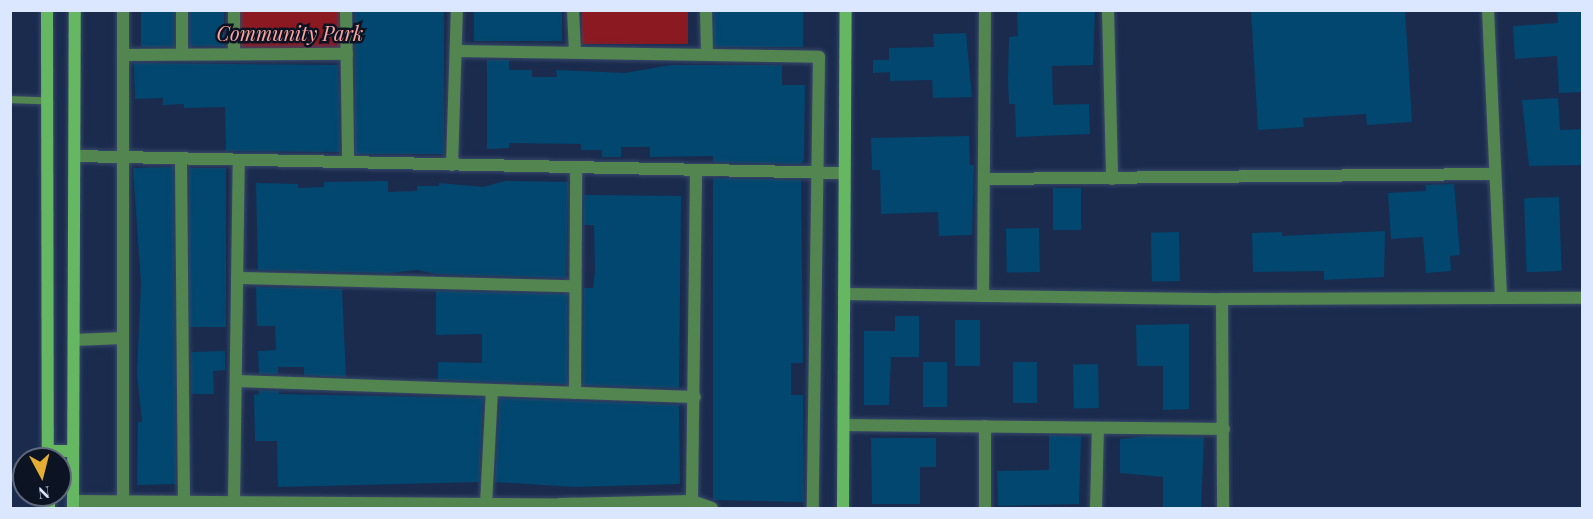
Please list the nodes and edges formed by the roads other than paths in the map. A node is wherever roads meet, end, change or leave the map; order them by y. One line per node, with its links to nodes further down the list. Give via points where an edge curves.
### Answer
1 (47, 10): 22 (street)
2 (75, 10): 23 (street)
3 (123, 10): 17 (street)
4 (182, 10): 18 (street)
5 (234, 10): 19 (street)
6 (346, 10): 20 (street)
7 (457, 10): 14 (street)
8 (573, 10): 15 (street)
9 (706, 10): 16 (street)
10 (846, 10): 32 (street)
11 (985, 10): 34 (street)
12 (1108, 10): 35 (street)
13 (1488, 10): 33 (street)
14 (457, 51): 15 (street); 28 (street)
15 (575, 52): 16 (street)
16 (707, 53): 31 (street, via 819,57)
17 (123, 54): 18 (street); 24 (street)
18 (182, 54): 19 (street)
19 (234, 54): 20 (street)
20 (346, 54): 27 (street)
21 (10, 99): 22 (lane)
22 (46, 100): 53 (street)
23 (75, 156): 24 (street); 44 (street)
24 (123, 158): 25 (street); 43 (street)
25 (181, 159): 26 (street); 55 (street)
26 (239, 160): 27 (street); 36 (street)
27 (348, 162): 28 (street)
28 (452, 165): 29 (street)
29 (576, 167): 30 (street); 37 (street)
30 (696, 170): 31 (street); 48 (street)
31 (819, 173): 32 (street); 64 (street)
32 (842, 173): 38 (street)
33 (1495, 174): 35 (street); 40 (street)
34 (984, 179): 35 (street); 39 (street)
35 (1112, 179)
36 (237, 278): 37 (street); 45 (street)
37 (575, 286): 47 (street)
38 (844, 294): 39 (street); 49 (street)
39 (983, 296): 42 (street)
40 (1501, 298): 41 (street); 42 (street)
41 (1582, 298)
42 (1222, 299): 52 (street)
43 (123, 338): 44 (street); 58 (street)
44 (74, 340): 54 (street)
45 (236, 381): 46 (street); 56 (street)
46 (492, 390): 47 (street); 59 (street)
47 (575, 393): 48 (street)
48 (694, 397): 57 (street)
49 (844, 425): 50 (street); 65 (street)
50 (985, 426): 51 (street); 66 (street)
51 (1098, 428): 52 (street); 67 (street)
52 (1224, 429): 68 (street)
53 (48, 447)
54 (73, 451): 60 (street)
55 (184, 501): 56 (street); 58 (street)
56 (234, 501): 61 (street)
57 (692, 501): 62 (street); 63 (street)
58 (123, 504): 60 (street)
59 (486, 504): 61 (street); 62 (street)
60 (73, 505)
61 (372, 506)
62 (560, 506)
63 (712, 508)
64 (813, 508)
65 (843, 508)
66 (985, 508)
67 (1096, 508)
68 (1223, 508)

